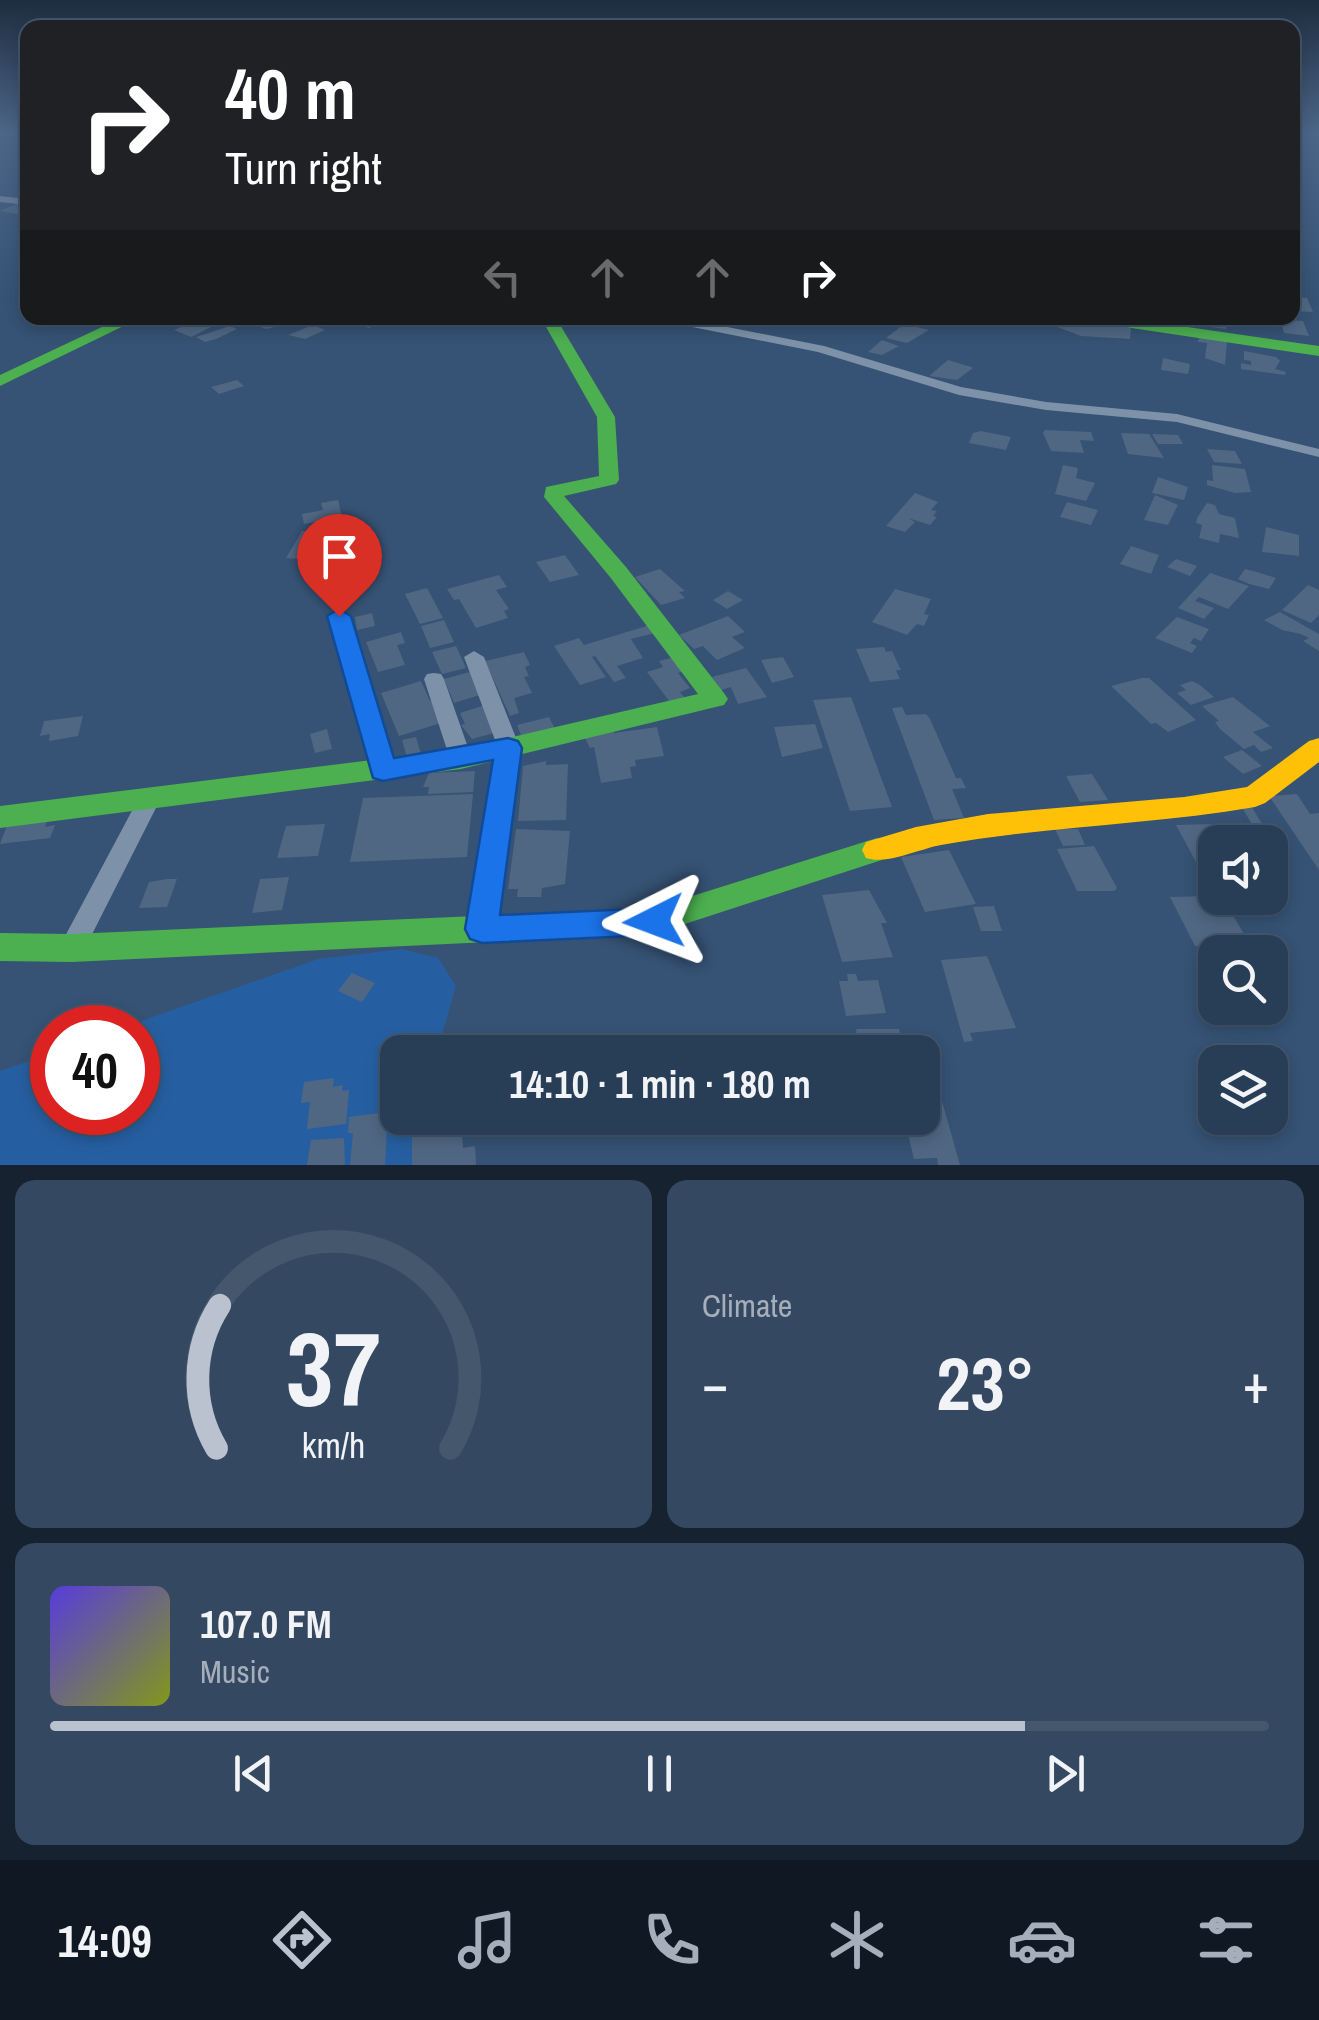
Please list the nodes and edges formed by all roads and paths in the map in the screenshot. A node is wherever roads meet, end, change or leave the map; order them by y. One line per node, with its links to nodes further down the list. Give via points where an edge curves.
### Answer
1 (117, 325): 6 (street)
2 (551, 325): 11 (street, via 606,417 608,480 552,490 554,498 715,698)
3 (702, 325): 7 (street, via 820,349 960,391 1177,418)
4 (1144, 325): 5 (street)
5 (1319, 352)
6 (0, 381)
7 (1319, 453)
8 (339, 616): 14 (street)
9 (474, 656): 11 (street)
10 (434, 679): 13 (street)
11 (508, 748): 13 (street); 17 (street)
12 (1319, 748): 17 (street, via 1255,796 916,838 654,921)
13 (461, 759): 14 (street)
14 (383, 770): 15 (street)
15 (150, 798): 16 (street); 19 (street)
16 (0, 817)
17 (482, 929): 19 (street)
18 (0, 947): 19 (street)
19 (72, 948)

